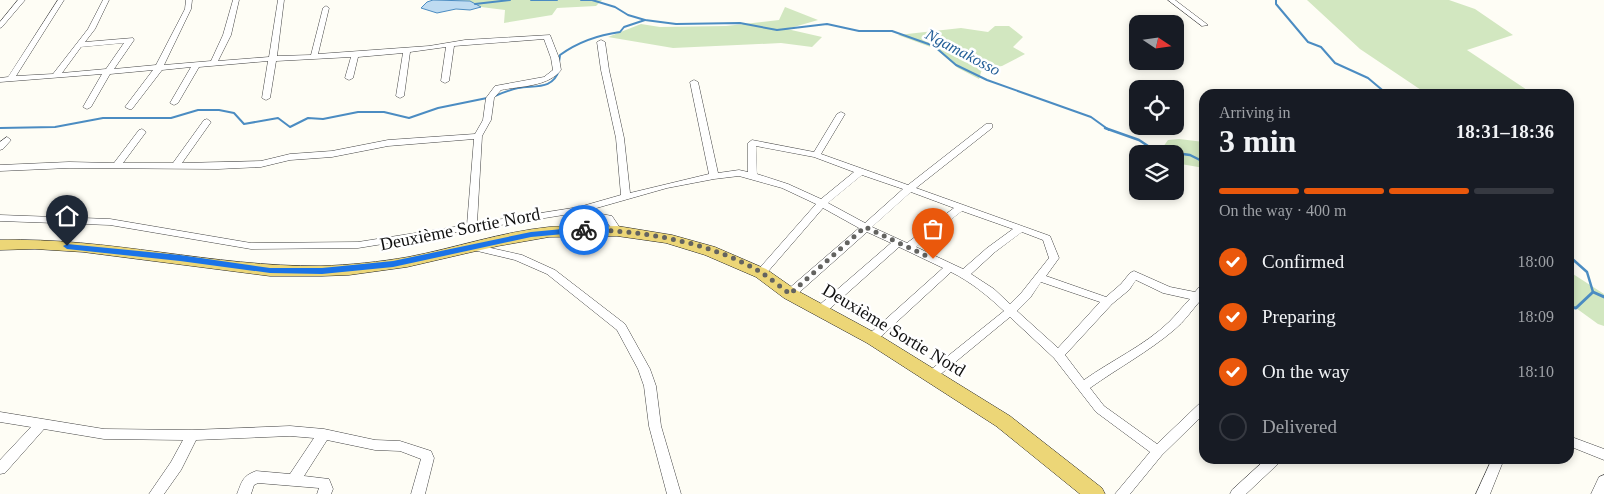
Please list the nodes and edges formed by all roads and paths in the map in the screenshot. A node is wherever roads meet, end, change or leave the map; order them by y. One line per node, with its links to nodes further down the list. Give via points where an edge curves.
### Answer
1 (22, 0): 10 (street)
2 (61, 0): 25 (street)
3 (106, 0): 12 (street, via 91,30)
4 (189, 0): 20 (street, via 185,16)
5 (236, 0): 18 (street, via 227,35)
6 (281, 0): 17 (street)
7 (1171, 0): 9 (street)
8 (326, 8): 16 (street)
9 (1204, 25)
10 (0, 26)
11 (601, 42): 48 (street, via 620,138)
12 (79, 45): 21 (street, via 130,40); 22 (street)
13 (450, 45): 14 (street); 26 (street); 37 (street, via 547,38 555,58 557,70 546,79 498,88 490,98 487,120)
14 (408, 50): 15 (street); 28 (street)
15 (355, 55): 16 (street); 23 (street)
16 (314, 56): 17 (street)
17 (272, 58): 18 (street); 29 (street)
18 (213, 64): 19 (street)
19 (196, 65): 20 (street); 30 (street)
20 (160, 68): 21 (street); 32 (street)
21 (106, 72): 22 (street); 31 (street)
22 (56, 75): 25 (street)
23 (348, 78)
24 (0, 80): 25 (street)
25 (10, 80)
26 (444, 81)
27 (694, 82): 45 (street)
28 (400, 96)
29 (266, 98)
30 (174, 103)
31 (87, 107)
32 (129, 108)
33 (841, 114): 40 (street)
34 (207, 122): 42 (street)
35 (989, 126): 47 (street)
36 (142, 132): 41 (street)
37 (478, 136): 42 (street, via 388,143 261,164); 53 (street)
38 (7, 140): 39 (street)
39 (0, 147)
40 (816, 155): 44 (street); 46 (street, via 752,143)
41 (116, 166): 42 (street); 43 (street)
42 (175, 166)
43 (0, 168)
44 (861, 171): 47 (street); 49 (street)
45 (714, 176): 46 (street); 48 (street)
46 (753, 176): 49 (street)
47 (910, 188): 50 (street); 54 (street)
48 (626, 197): 51 (street)
49 (822, 203): 54 (street); 61 (street)
50 (960, 208): 55 (street); 58 (street)
51 (579, 210): 53 (street); 56 (street, via 609,218)
52 (0, 218): 53 (street, via 110,222 251,246 284,247 358,245)
53 (472, 226)
54 (865, 227): 58 (street); 64 (street)
55 (1020, 228): 62 (street); 63 (street, via 1047,238 1050,244 1054,258)
56 (617, 231): 59 (main road, Deuxième Sortie Nord, via 549,232); 61 (main road, Deuxième Sortie Nord, via 689,244)
57 (0, 245): 59 (main road, Deuxième Sortie Nord, via 84,247 270,271 322,271 388,265)
58 (904, 245): 60 (street); 68 (street)
59 (473, 247): 91 (street, via 518,258 551,272 621,327 650,386 655,426)
60 (949, 268): 62 (street); 70 (street)
61 (761, 273): 64 (main road, Deuxième Sortie Nord)
62 (964, 274): 69 (street)
63 (1039, 278): 67 (street); 69 (street)
64 (790, 294): 68 (main road, Deuxième Sortie Nord)
65 (1199, 295): 67 (street, via 1167,290 1134,276)
66 (1199, 298): 73 (street, via 1172,326)
67 (1108, 301): 71 (street)
68 (821, 310): 70 (main road, Deuxième Sortie Nord)
69 (1011, 311): 71 (street); 72 (street)
70 (871, 339): 72 (main road, Deuxième Sortie Nord)
71 (1058, 355): 73 (street)
72 (932, 375): 92 (main road, Deuxième Sortie Nord, via 1003,421)
73 (1082, 388): 80 (street, via 1100,410)
74 (1199, 411): 80 (street)
75 (0, 417): 76 (street)
76 (41, 424): 78 (street, via 104,434); 84 (street)
77 (324, 434): 78 (street, via 275,431); 85 (street); 90 (street, via 400,446 426,455 428,462)
78 (192, 435): 87 (street)
79 (1574, 443): 81 (street)
80 (1158, 450): 93 (street)
81 (1604, 456)
82 (1269, 464): 94 (street)
83 (1496, 464): 95 (street)
84 (0, 469)
85 (292, 481): 88 (street, via 256,477 249,481); 89 (street, via 324,483)
86 (1604, 481): 96 (street)
87 (156, 494)
88 (244, 494)
89 (324, 494)
90 (418, 494)
91 (674, 494)
92 (1095, 494)
93 (1122, 494)
94 (1237, 494)
95 (1482, 494)
96 (1598, 494)

